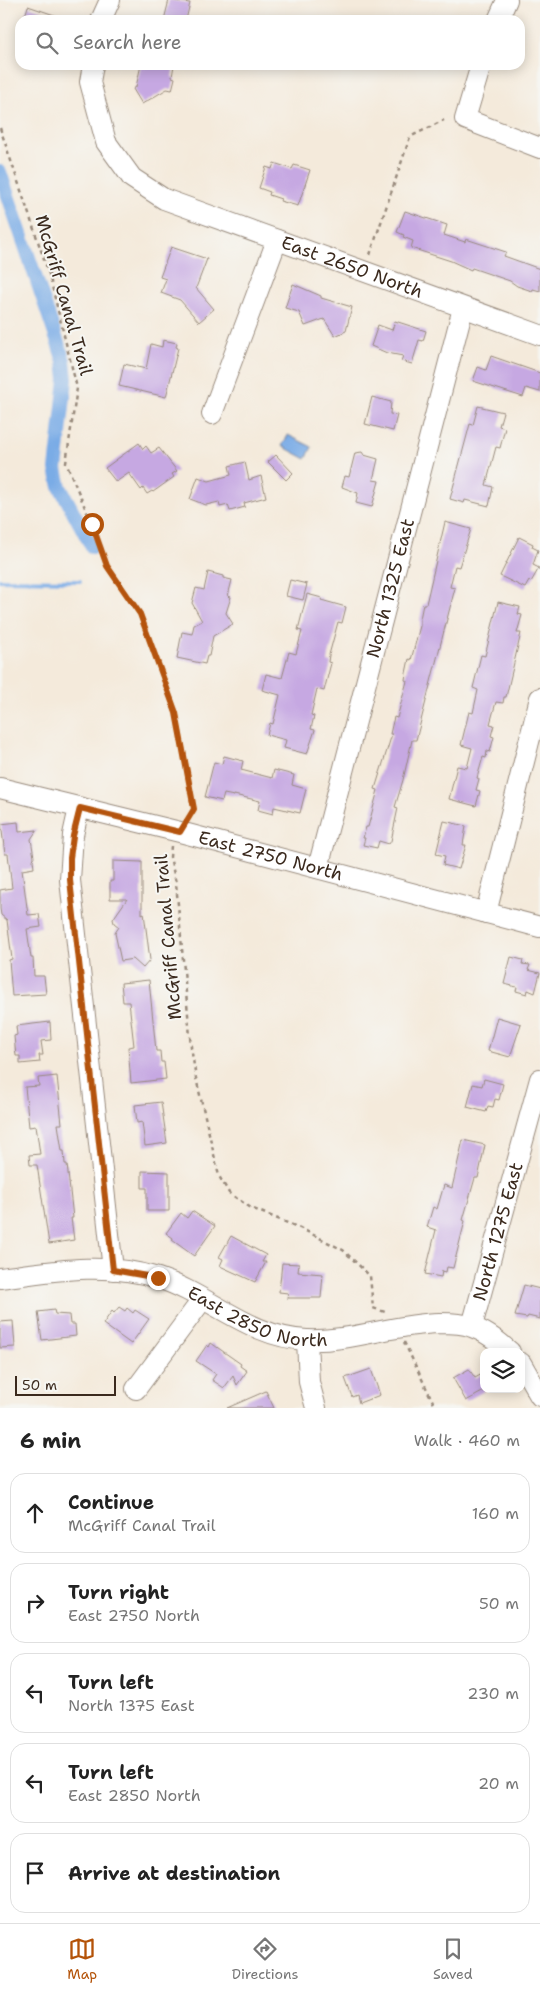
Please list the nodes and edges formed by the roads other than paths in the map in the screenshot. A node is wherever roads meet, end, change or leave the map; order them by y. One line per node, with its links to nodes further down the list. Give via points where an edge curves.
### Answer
1 (110, 0): 3 (street)
2 (507, 0): 4 (street)
3 (103, 15)
4 (500, 15)
5 (92, 70): 8 (street, East 2650 North, via 90,82 106,142 132,178 164,199)
6 (480, 70): 7 (street, via 465,119)
7 (540, 148)
8 (277, 240): 9 (street, East 2650 North); 11 (street)
9 (463, 308): 10 (street, East 2650 North); 15 (street, North 1325 East)
10 (540, 335)
11 (212, 414)
12 (540, 698): 16 (street)
13 (0, 788): 14 (street, East 2750 North)
14 (80, 808): 15 (street, East 2750 North); 19 (street, via 73,836 70,880)
15 (318, 868): 16 (street, East 2750 North)
16 (486, 913): 17 (street, East 2750 North)
17 (540, 927)
18 (540, 1079): 22 (street, North 1275 East)
19 (113, 1270): 20 (street, East 2850 North, via 95,1268); 21 (street, East 2850 North, via 158,1278)
20 (0, 1278)
21 (202, 1300): 23 (street, East 2850 North, via 265,1332); 26 (street)
22 (472, 1326): 23 (street, East 2850 North, via 416,1324 332,1339); 24 (street, East 2850 North)
23 (307, 1340): 28 (street, via 309,1382)
24 (505, 1348)
25 (525, 1370): 27 (street)
26 (136, 1389)
27 (540, 1396)
28 (316, 1408)

